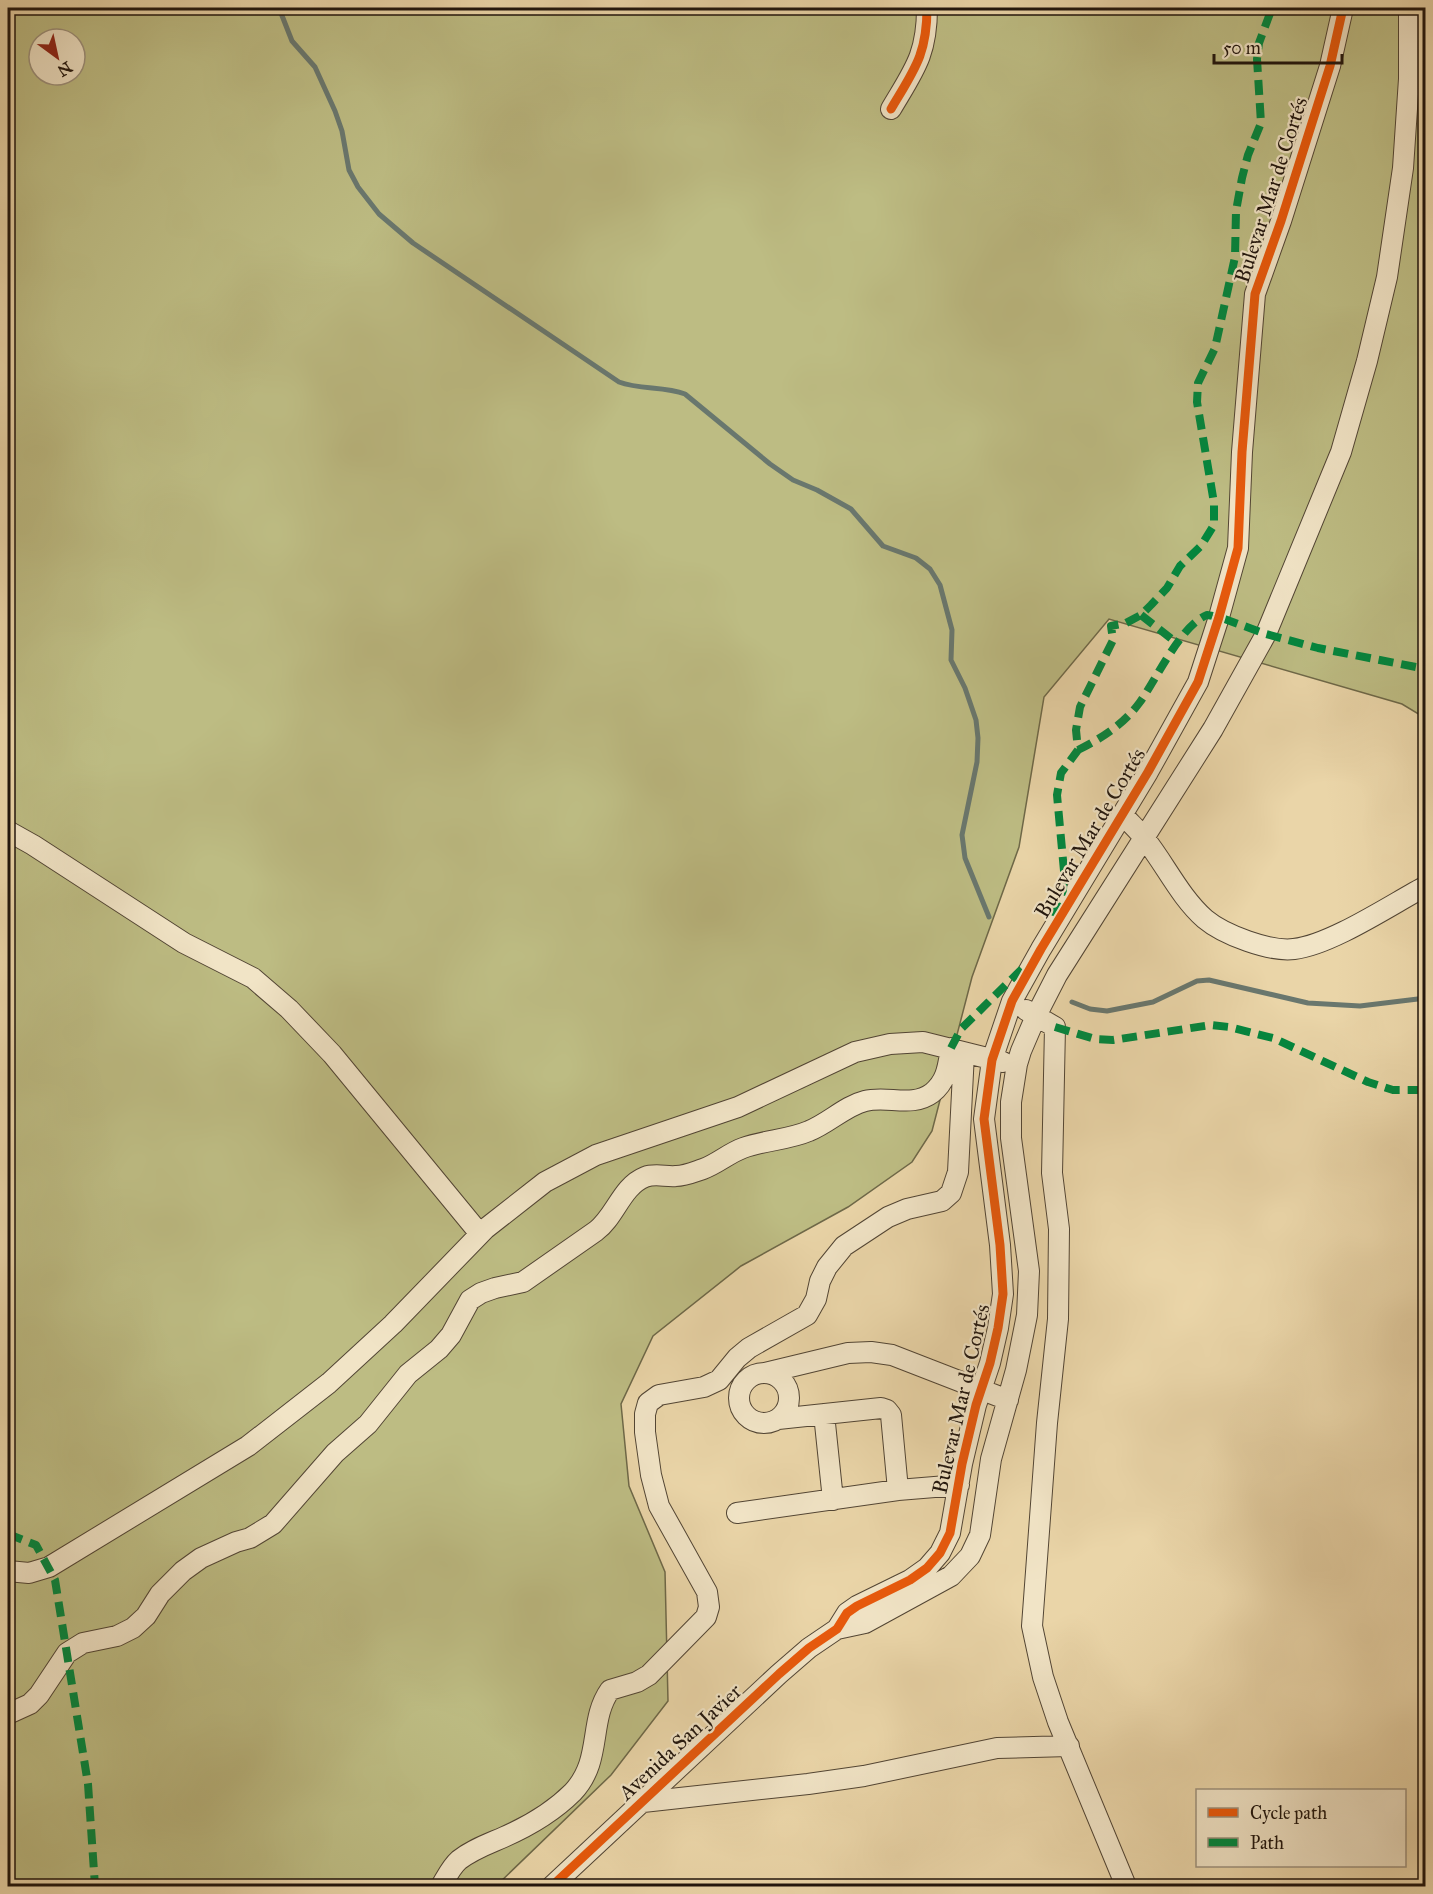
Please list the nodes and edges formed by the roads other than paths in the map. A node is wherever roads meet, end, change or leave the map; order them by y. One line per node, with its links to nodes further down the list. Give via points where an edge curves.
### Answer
1 (927, 8): 4 (street, via 923,50)
2 (1343, 8): 5 (street, Bulevar Mar de Cortés, via 1330,66 1255,294 1238,548 1198,682)
3 (1409, 8): 7 (street, via 1403,168 1387,277 1341,452 1266,634 1213,729)
4 (891, 109)
5 (1123, 815): 7 (street); 9 (street, Bulevar Mar de Cortés)
6 (8, 831): 14 (street, via 184,943 254,978 332,1054)
7 (1144, 837): 8 (street, via 1205,918 1231,936 1267,946 1294,950 1337,935); 10 (street, via 1057,975)
8 (1425, 886)
9 (1012, 1001): 10 (street); 12 (street, Bulevar Mar de Cortés)
10 (1036, 1016): 13 (street); 31 (street, via 1055,1027 1053,1173 1059,1274 1032,1626 1043,1677)
11 (958, 1051): 12 (street); 14 (street, via 923,1042 855,1052 738,1107 596,1155 545,1182); 30 (street, via 946,1078 921,1099 869,1100 807,1132 743,1148 687,1175 653,1175 636,1182 596,1231 523,1282 495,1288 470,1300 439,1349 408,1374 368,1424 335,1453 273,1524 201,1558 183,1571 133,1628 67,1653 39,1695); 33 (street, via 958,1172 951,1193 942,1201 888,1217 844,1246 819,1281 816,1299 807,1315 749,1348 719,1380 704,1387 659,1395 648,1403 645,1432 658,1506 707,1592 710,1607 706,1617 649,1676 610,1690 600,1708 595,1749 587,1772 573,1791 547,1814 471,1851 457,1862)
12 (992, 1060): 13 (street); 17 (street, Bulevar Mar de Cortés, via 984,1119 1003,1294)
13 (1017, 1064): 19 (street, via 1011,1138 1029,1271 1027,1315)
14 (480, 1234): 28 (street, via 337,1376 248,1446 49,1567 29,1573)
15 (823, 1359): 16 (street); 17 (street, via 859,1352 892,1355); 18 (street)
16 (765, 1373): 18 (street, via 780,1378); 21 (street, via 745,1383 740,1405 756,1422)
17 (981, 1389): 19 (street); 22 (street, Bulevar Mar de Cortés)
18 (789, 1394): 21 (street, via 788,1407)
19 (1008, 1400): 27 (street, via 991,1460 980,1535)
20 (824, 1414): 21 (street); 23 (street, via 887,1410 891,1415); 24 (street)
21 (778, 1419)
22 (959, 1485): 23 (street); 26 (street, Bulevar Mar de Cortés, via 950,1533)
23 (898, 1490): 24 (street)
24 (833, 1500): 25 (street)
25 (736, 1513)
26 (940, 1553): 27 (street); 29 (street, Bulevar Mar de Cortés, via 919,1574 847,1613)
27 (959, 1569): 29 (street, via 865,1623)
28 (8, 1570)
29 (837, 1629): 32 (street, Avenida San Javier, via 787,1668)
30 (8, 1714)
31 (1069, 1746): 32 (street, via 997,1748 864,1776); 35 (street)
32 (643, 1802): 34 (street, Avenida San Javier)
33 (441, 1887)
34 (552, 1887)
35 (1126, 1887)

